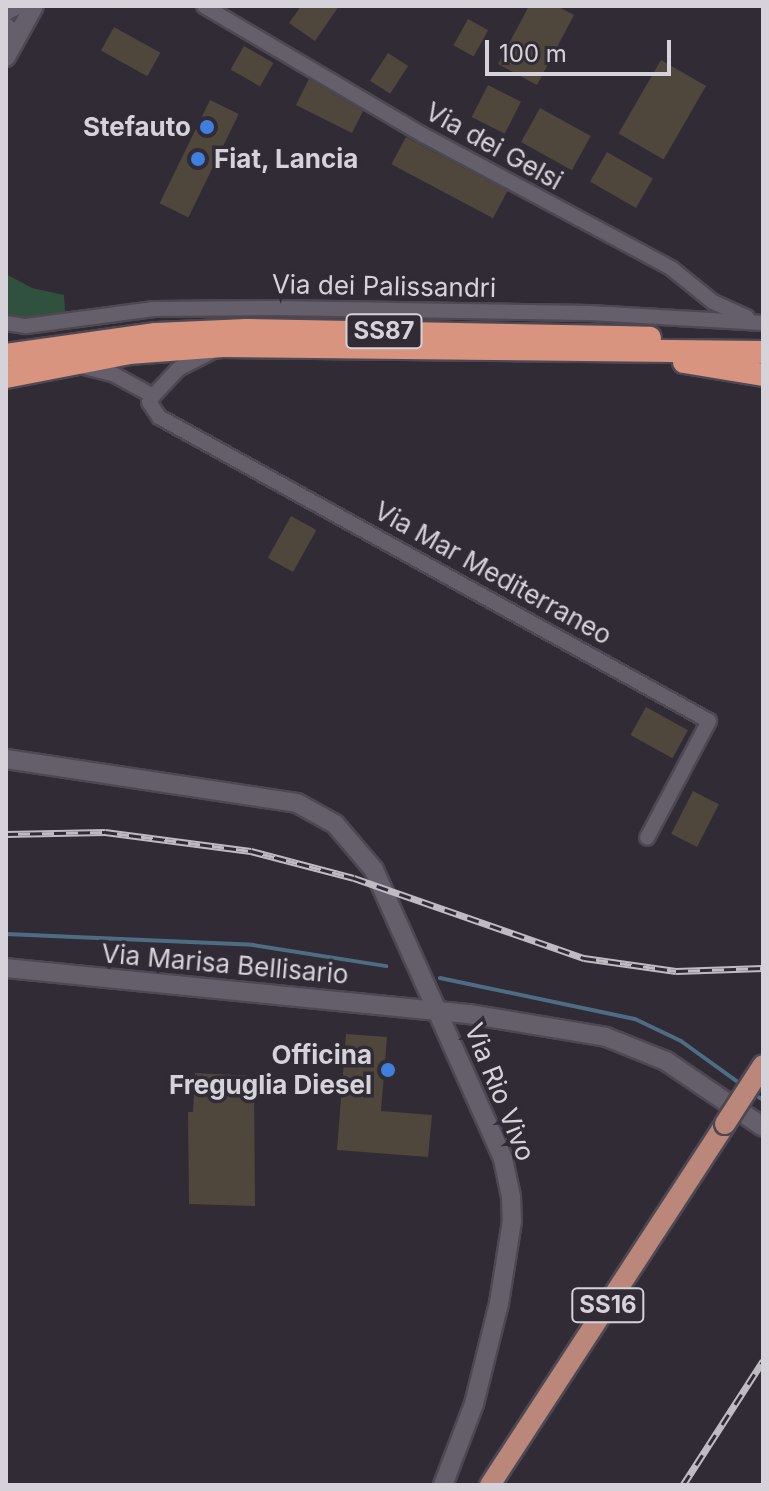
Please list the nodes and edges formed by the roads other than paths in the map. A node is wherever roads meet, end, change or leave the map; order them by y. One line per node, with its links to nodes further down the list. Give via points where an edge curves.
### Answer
1 (19, 6): 4 (street)
2 (34, 6): 5 (street)
3 (204, 6): 6 (street, Via dei Gelsi, via 423,135 671,268 713,302)
4 (6, 13)
5 (9, 42)
6 (763, 321): 7 (street, Via dei Palissandri, via 274,308 154,309 26,326)
7 (6, 323)
8 (763, 341): 12 (highway, SS87, via 247,330 156,334)
9 (223, 346): 10 (highway, SS87); 13 (highway, SS87); 16 (street, via 178,369)
10 (620, 352): 11 (highway, SS87); 14 (highway)
11 (763, 352)
12 (6, 355)
13 (68, 363): 15 (highway, SS87); 16 (street, via 113,374)
14 (763, 375)
15 (6, 377)
16 (153, 396): 18 (street, Via Mar Mediterraneo, via 149,402 159,417 709,721)
17 (6, 759): 20 (street, via 214,789 316,811 352,840 374,870)
18 (647, 838)
19 (6, 968): 20 (street, Via Marisa Bellisario)
20 (439, 1011): 22 (street, Via Rio Vivo, via 635,1045); 23 (street, Via Rio Vivo, via 503,1159 512,1221 474,1404)
21 (763, 1065): 24 (main road, SS16, bridge)
22 (763, 1127)
23 (443, 1485)
24 (490, 1485)

